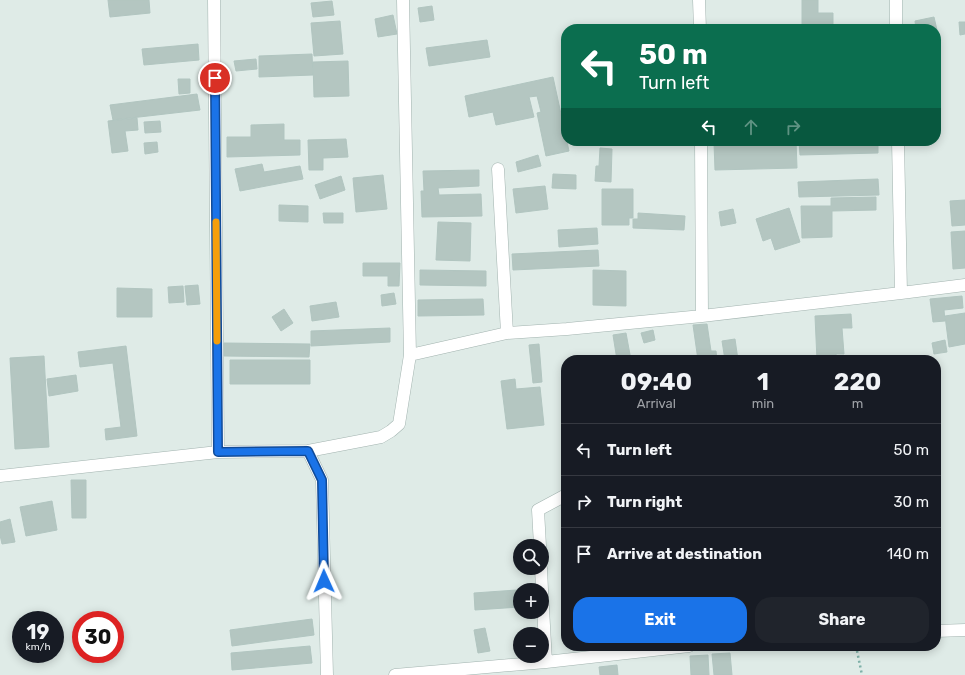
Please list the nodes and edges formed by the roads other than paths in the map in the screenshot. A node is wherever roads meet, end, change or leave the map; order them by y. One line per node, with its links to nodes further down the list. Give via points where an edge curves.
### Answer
1 (214, 0): 16 (street)
2 (403, 0): 14 (street)
3 (699, 0): 5 (street)
4 (896, 0): 6 (street)
5 (700, 24)
6 (896, 24)
7 (701, 146): 12 (street)
8 (898, 146): 11 (street)
9 (498, 169): 13 (street)
10 (965, 285): 11 (street)
11 (901, 293): 12 (street)
12 (702, 316): 13 (street)
13 (507, 332): 14 (street)
14 (410, 355): 15 (street, via 399,424 381,436)
15 (308, 451): 16 (street); 25 (street, via 322,480)
16 (218, 452): 17 (street)
17 (0, 476)
18 (561, 498): 19 (street, via 538,510)
19 (540, 539)
20 (965, 630): 21 (street)
21 (941, 631)
22 (644, 651): 23 (street)
23 (549, 662)
24 (534, 663): 26 (street)
25 (327, 675)
26 (395, 675)

